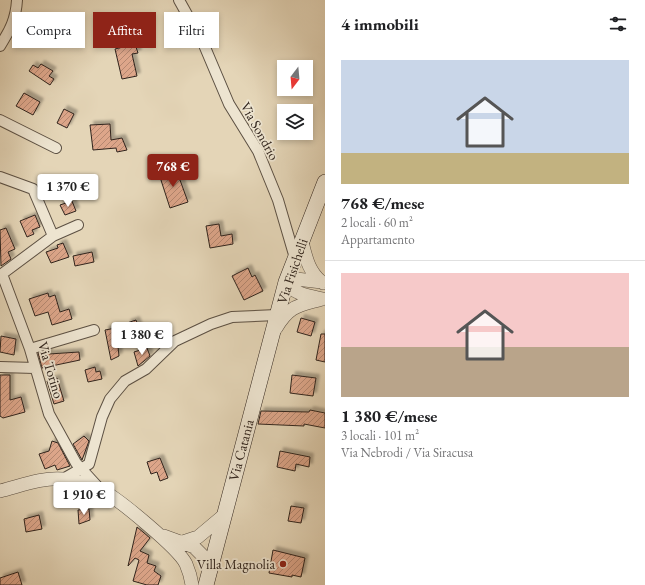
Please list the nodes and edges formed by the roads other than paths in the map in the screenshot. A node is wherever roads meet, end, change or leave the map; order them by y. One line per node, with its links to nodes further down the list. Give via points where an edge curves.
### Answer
1 (18, 0): 3 (street, via 12,27)
2 (179, 0): 11 (street, Via Sondrio, via 204,45 229,104 258,151 278,200)
3 (0, 46)
4 (0, 120): 5 (street)
5 (56, 148)
6 (0, 177): 9 (street, via 33,189)
7 (325, 182): 10 (main road, Via Fisichelli)
8 (78, 225): 9 (street)
9 (54, 236): 18 (street, Via Torino, via 2,274)
10 (302, 242): 11 (main road, Via Fisichelli); 13 (street, via 313,275)
11 (295, 258): 12 (main road, Via Fisichelli)
12 (286, 282): 13 (street, via 296,279); 14 (street, via 298,293); 15 (main road, Via Fisichelli)
13 (324, 283)
14 (324, 299): 17 (street, via 294,307 284,314)
15 (277, 315): 17 (main road, Via Catania); 21 (street, via 232,318 211,324 175,341 146,369 125,381 110,399 102,417 89,464)
16 (94, 330): 18 (street)
17 (271, 336): 25 (main road, Via Catania)
18 (30, 349): 20 (street, Via Torino)
19 (0, 367): 20 (street)
20 (35, 368): 21 (street, Via Torino, via 49,414)
21 (81, 470): 22 (street); 23 (street, Via Torino)
22 (63, 479): 23 (street); 24 (street, via 40,481)
23 (102, 490): 26 (street)
24 (0, 491)
25 (223, 516): 27 (street, via 198,537); 29 (main road, Via Catania)
26 (151, 529): 27 (street); 28 (street)
27 (180, 543): 29 (street, via 194,547)
28 (181, 557): 29 (street); 30 (street, via 186,564)
29 (211, 564): 31 (main road, Via Catania)
30 (192, 585)
31 (206, 585)

